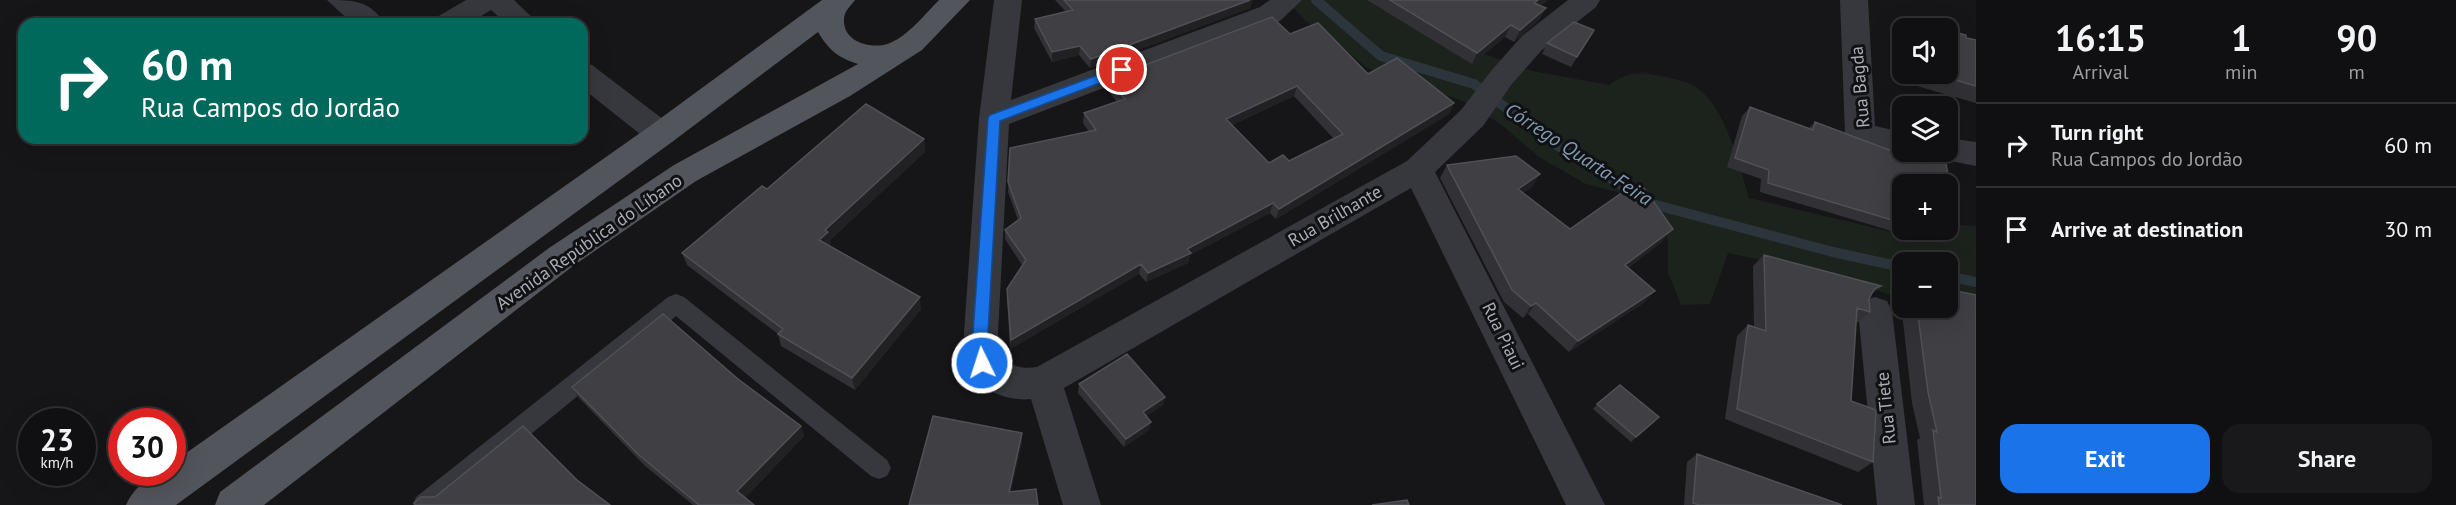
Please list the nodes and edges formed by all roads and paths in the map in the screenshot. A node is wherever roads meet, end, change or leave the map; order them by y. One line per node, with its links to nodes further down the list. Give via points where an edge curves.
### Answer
1 (341, 0): 10 (street)
2 (487, 0): 11 (street)
3 (496, 0): 12 (street)
4 (956, 0): 13 (main road, Avenida República do Líbano)
5 (1008, 0): 15 (street)
6 (1586, 0): 20 (street, Rua Brilhante, via 1532,43 1472,118)
7 (1854, 0): 17 (street, Rua Bagda, via 1860,134)
8 (837, 3): 13 (main road, via 829,16 830,31 837,41 859,54 881,57); 16 (main road)
9 (1279, 7): 15 (street)
10 (364, 18)
11 (457, 18)
12 (518, 18)
13 (912, 44): 25 (main road, Avenida República do Líbano, via 686,173 571,251)
14 (588, 77): 16 (street)
15 (994, 118): 22 (street, via 982,363 1003,381 1023,386)
16 (661, 134): 24 (main road)
17 (1892, 141)
18 (1958, 152): 19 (street)
19 (1976, 154)
20 (1418, 169): 22 (street, Rua Brilhante); 28 (street, Rua Piaui)
21 (1875, 311): 29 (street, Rua Tiete)
22 (1044, 381): 27 (street)
23 (879, 468): 26 (lane, via 676,303)
24 (145, 505)
25 (234, 505)
26 (425, 505)
27 (1082, 505)
28 (1586, 505)
29 (1896, 505)

